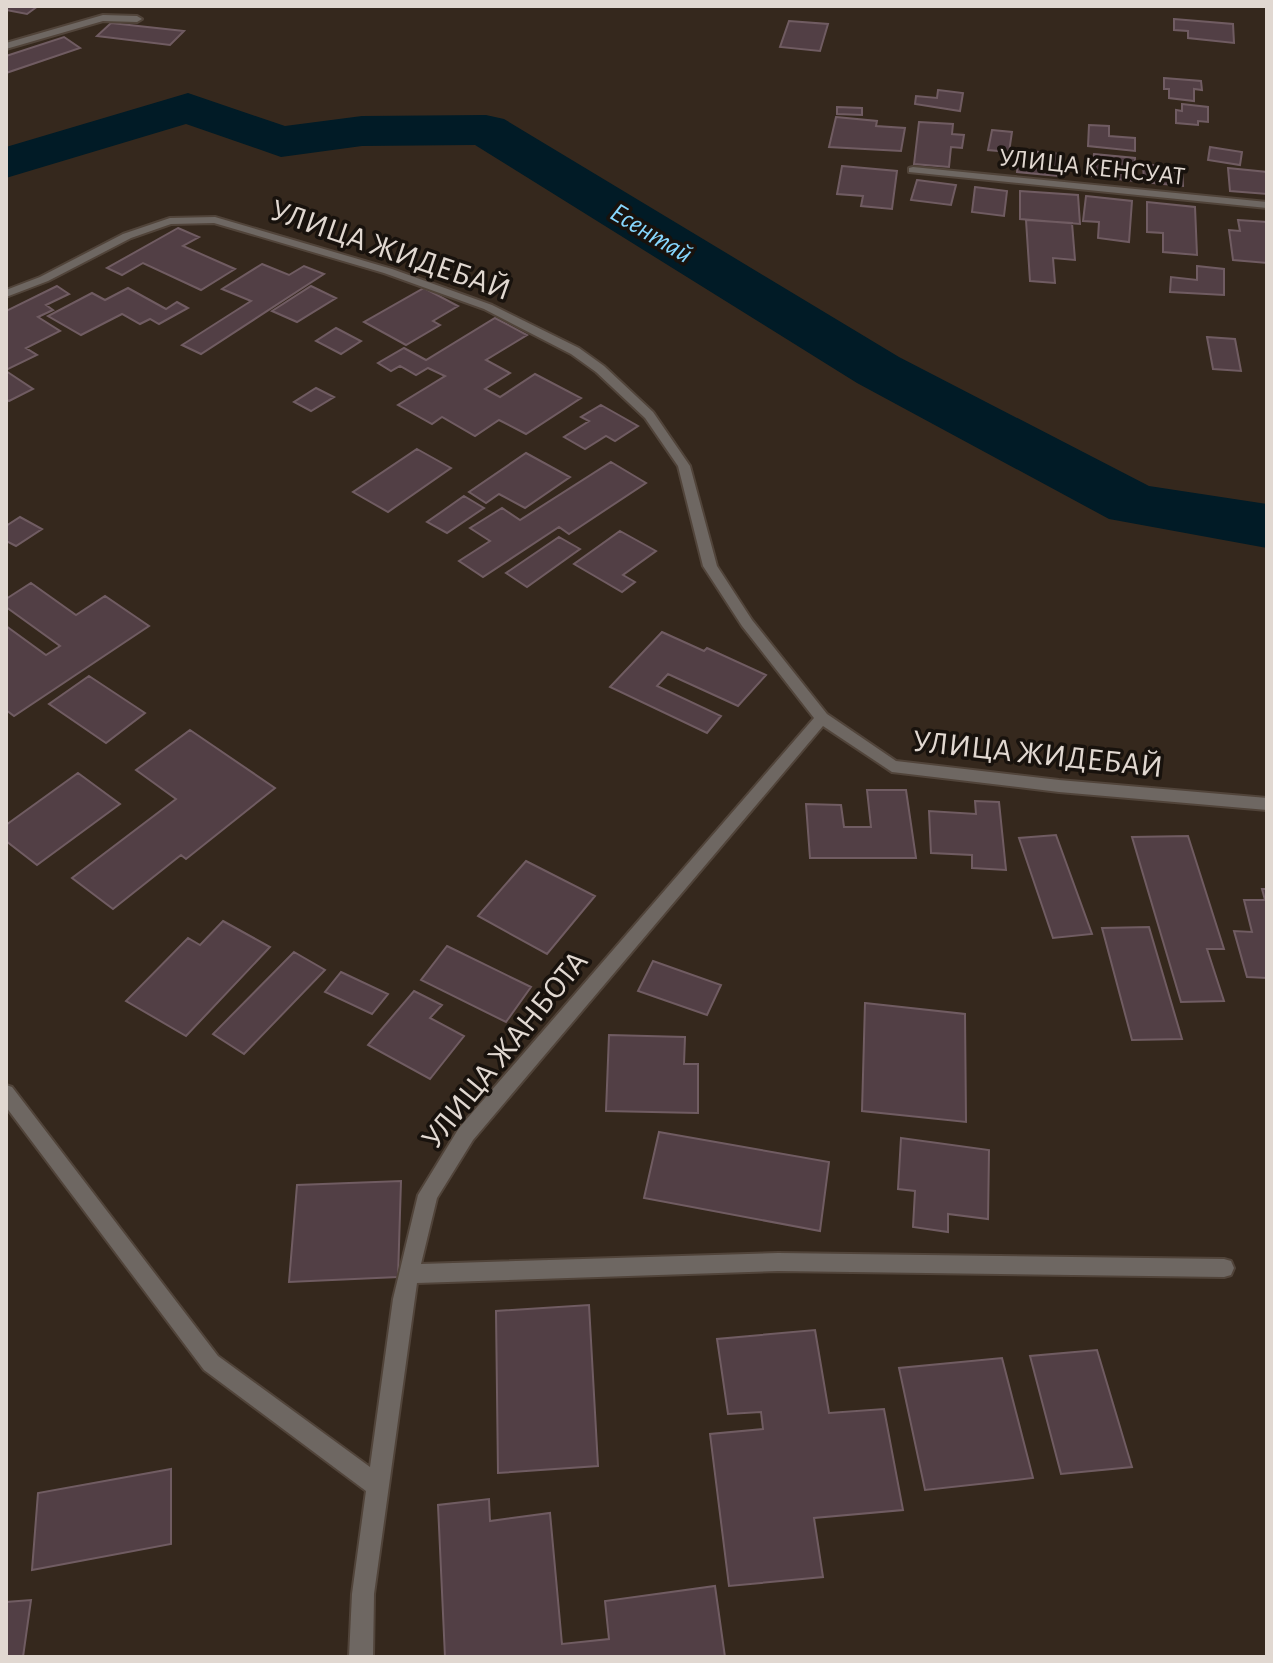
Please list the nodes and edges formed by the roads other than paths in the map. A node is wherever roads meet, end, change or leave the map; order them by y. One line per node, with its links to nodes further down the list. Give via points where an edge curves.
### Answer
1 (137, 19): 2 (street, via 103,18)
2 (6, 46)
3 (913, 170): 4 (street, УЛИЦА КЕНСУАТ)
4 (1267, 205)
5 (6, 294): 6 (street, УЛИЦА ЖИДЕБАЙ, via 127,236 170,221 215,220 488,307 575,351 649,415 684,466 710,566 747,623)
6 (822, 718): 7 (street, УЛИЦА ЖИДЕБАЙ, via 892,766); 10 (street, УЛИЦА ЖАНБОТА, via 466,1134 428,1195)
7 (1267, 804)
8 (6, 1093): 11 (street, via 211,1363)
9 (1224, 1268): 10 (street, via 778,1262)
10 (409, 1274): 11 (street, УЛИЦА ЖАНБОТА)
11 (378, 1486): 12 (street, УЛИЦА ЖАНБОТА, via 363,1594)
12 (361, 1657)

